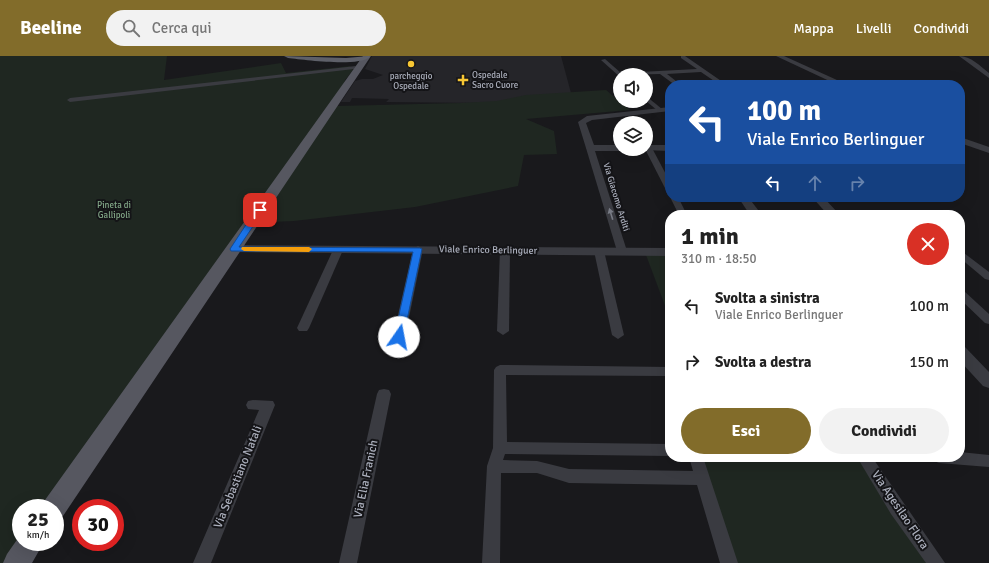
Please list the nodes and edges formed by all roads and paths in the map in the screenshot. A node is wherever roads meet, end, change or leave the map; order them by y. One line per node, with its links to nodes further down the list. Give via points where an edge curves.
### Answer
1 (288, 56): 5 (highway)
2 (365, 56): 5 (highway, via 355,60); 8 (main road)
3 (779, 56): 16 (street)
4 (961, 56): 13 (street)
5 (336, 57): 8 (highway)
6 (683, 57): 10 (street)
7 (603, 60): 9 (street)
8 (355, 68): 17 (street); 31 (main road)
9 (613, 69)
10 (703, 70): 11 (street); 15 (street)
11 (662, 72): 12 (street); 14 (street)
12 (653, 73)
13 (989, 76)
14 (672, 80)
15 (717, 80)
16 (833, 80)
17 (70, 100)
18 (653, 104): 19 (street)
19 (660, 110): 20 (street); 22 (street, via 586,119 582,124)
20 (665, 110)
21 (965, 142): 26 (street)
22 (590, 148): 23 (street); 36 (street, Via Giacomo Arditi, one-way to 22)
23 (613, 148)
24 (653, 148): 25 (street)
25 (665, 148)
26 (989, 150)
27 (651, 156): 28 (street)
28 (665, 181)
29 (822, 202): 30 (street)
30 (829, 210)
31 (234, 249): 33 (street, Viale Enrico Berlinguer); 59 (main road)
32 (418, 249): 33 (street, Viale Enrico Berlinguer); 34 (street, Viale Enrico Berlinguer); 45 (street)
33 (338, 250): 42 (street)
34 (505, 250): 35 (street, Viale Enrico Berlinguer); 43 (street)
35 (599, 251): 36 (street, Viale Enrico Berlinguer); 44 (street)
36 (622, 251): 37 (street, Viale Enrico Berlinguer)
37 (665, 252)
38 (965, 256): 39 (street)
39 (989, 277)
40 (965, 298): 41 (street)
41 (989, 320)
42 (303, 328)
43 (503, 331)
44 (618, 336)
45 (399, 337)
46 (965, 356): 48 (street)
47 (665, 371): 51 (street, via 500,370)
48 (989, 382)
49 (384, 394): 63 (street, Via Elia Franich)
50 (253, 405): 62 (street, Via Sebastiano Natali, via 268,405)
51 (500, 448): 52 (street); 57 (street)
52 (665, 450)
53 (965, 459): 54 (street)
54 (989, 461)
55 (698, 462): 58 (street)
56 (867, 462): 66 (street, Via Agesilao Flora)
57 (494, 466): 58 (street, via 537,467 569,476); 64 (street)
58 (703, 478): 65 (street)
59 (60, 499)
60 (25, 551): 61 (main road)
61 (16, 563)
62 (202, 563)
63 (348, 563)
64 (491, 563)
65 (729, 563)
66 (936, 563)

